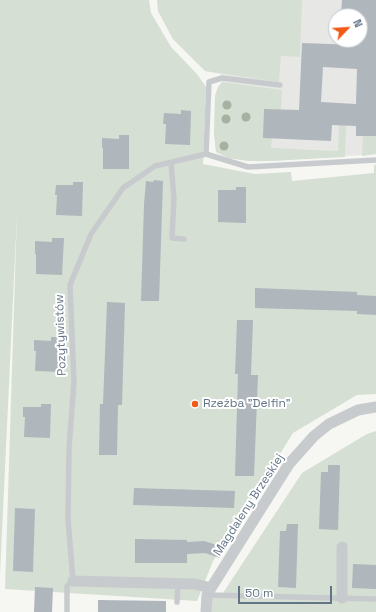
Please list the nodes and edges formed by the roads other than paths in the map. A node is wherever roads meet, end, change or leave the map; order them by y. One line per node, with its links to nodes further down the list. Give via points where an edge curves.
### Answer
1 (280, 85): 2 (lane, via 222,78 209,82)
2 (206, 154): 3 (lane, via 248,167); 4 (lane, Pozytywistów)
3 (376, 160)
4 (171, 163): 5 (lane, via 174,198 172,238); 8 (lane, Pozytywistów, via 155,166 123,188 91,234 70,285 74,382 69,448 68,519)
5 (184, 239)
6 (376, 407): 10 (street, Magdaleny Brzeskiej, via 358,410 329,424 314,436 289,464)
7 (342, 547): 11 (street)
8 (73, 581): 9 (street); 14 (lane, Pozytywistów, via 67,586)
9 (178, 584): 10 (street, via 195,584); 13 (lane)
10 (209, 591): 11 (lane); 15 (street, Magdaleny Brzeskiej)
11 (342, 598): 12 (lane)
12 (376, 599)
13 (177, 602)
14 (67, 612)
15 (206, 612)

